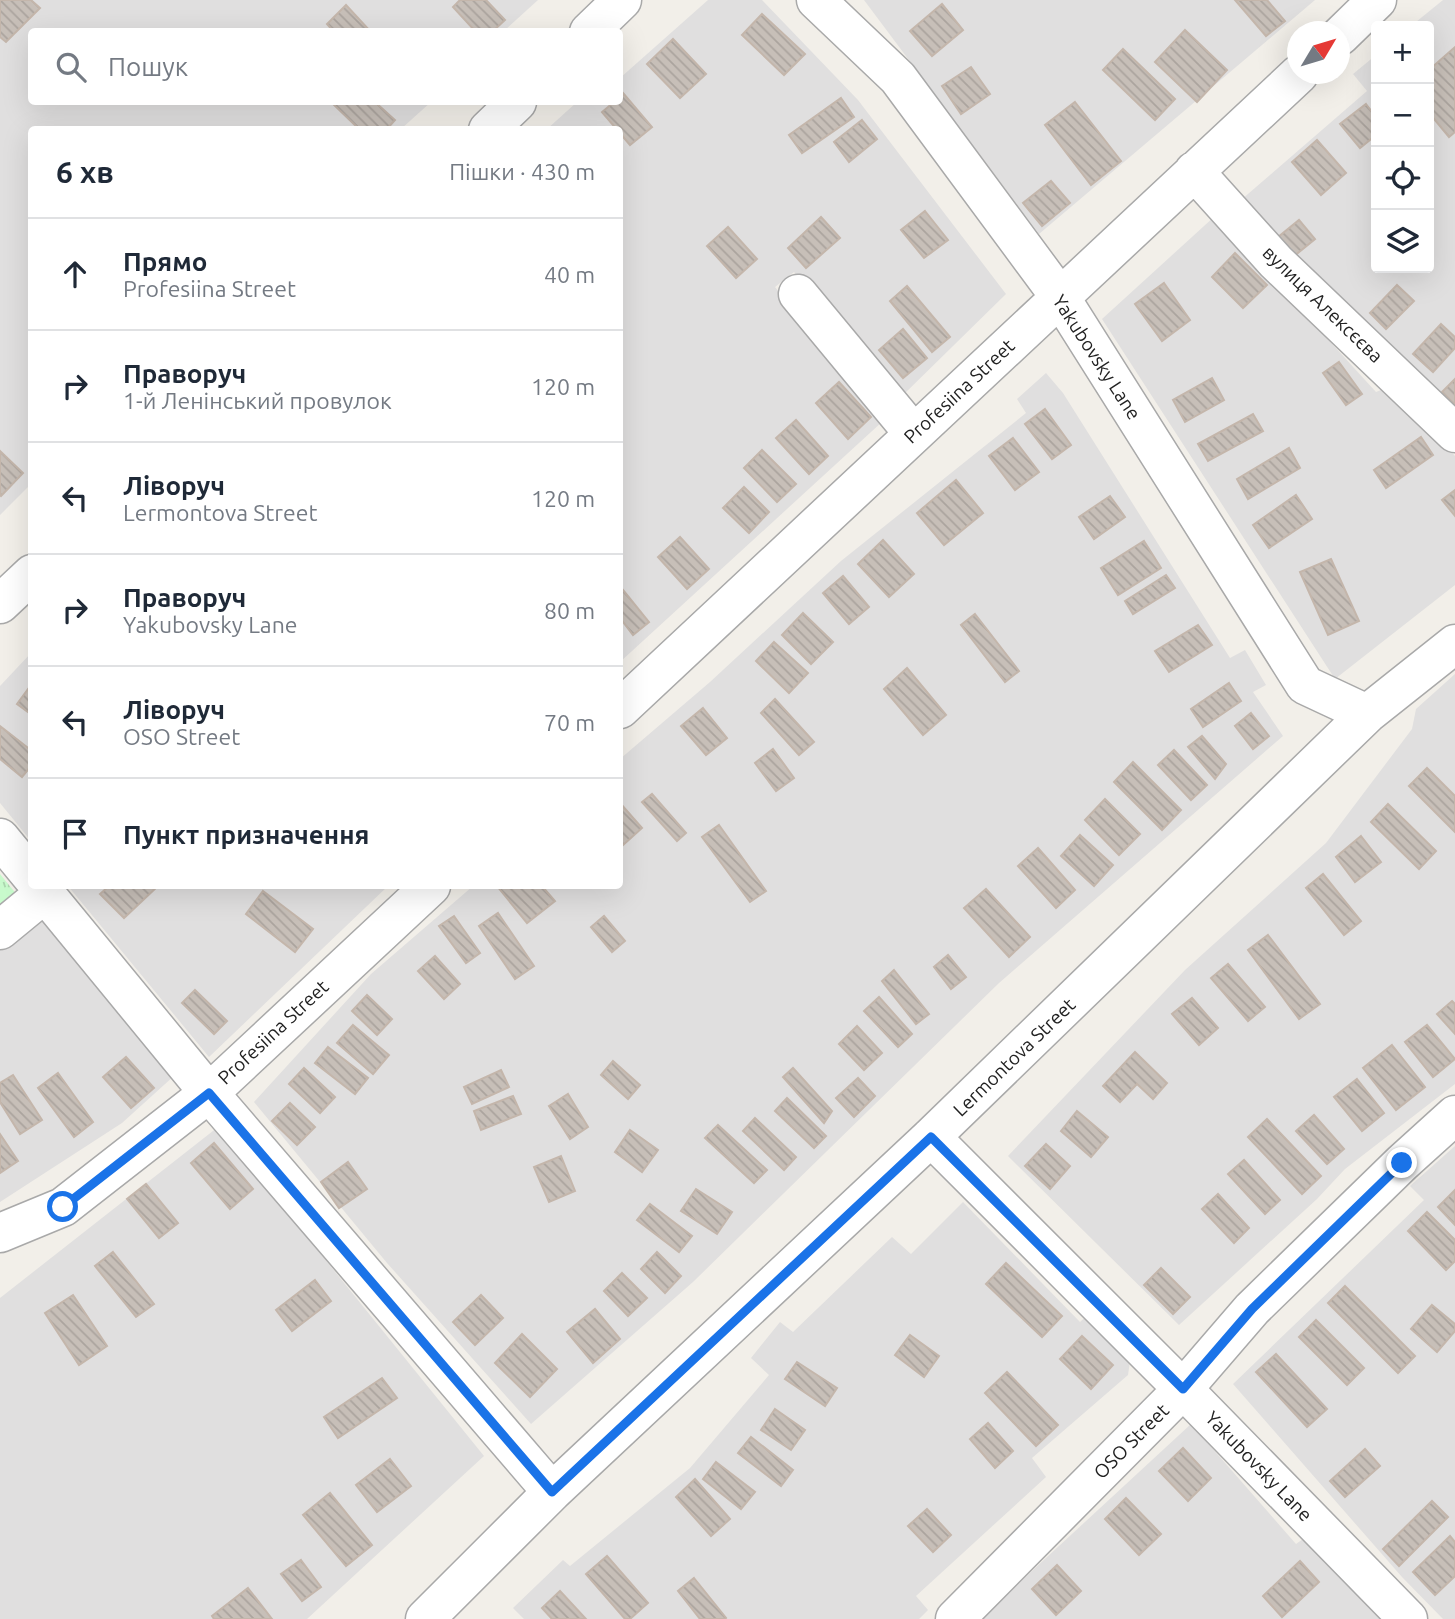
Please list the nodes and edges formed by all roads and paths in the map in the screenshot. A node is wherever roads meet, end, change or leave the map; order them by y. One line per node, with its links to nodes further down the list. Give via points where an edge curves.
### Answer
1 (622, 0): 5 (street)
2 (816, 0): 11 (street, Yakubovsky Lane, via 898,78)
3 (1377, 0): 4 (street)
4 (1350, 26)
5 (593, 28)
6 (1288, 84): 9 (street, Profesiina Street)
7 (514, 105): 8 (street)
8 (492, 126)
9 (1195, 171): 11 (street, Profesiina Street); 12 (street, вулиця Алексєєва, via 1276,262)
10 (798, 294): 13 (street)
11 (1060, 297): 13 (street, Profesiina Street); 18 (street, Yakubovsky Lane, via 1305,685)
12 (1455, 433)
13 (914, 434): 17 (street, Profesiina Street)
14 (28, 578): 15 (street)
15 (0, 604)
16 (1455, 644): 18 (street, Lermontova Street)
17 (623, 706)
18 (1367, 714): 27 (street, Lermontova Street)
19 (0, 838): 20 (street)
20 (28, 873)
21 (35, 889): 24 (street)
22 (41, 889): 25 (street)
23 (427, 889): 25 (street, Profesiina Street)
24 (0, 930)
25 (209, 1093): 28 (street, Profesiina Street, via 63,1207); 30 (street)
26 (1455, 1115): 29 (street, OSO Street, via 1252,1309)
27 (931, 1137): 29 (street, Yakubovsky Lane); 30 (street, Lermontova Street)
28 (0, 1233)
29 (1183, 1389): 32 (street, OSO Street); 33 (street, Yakubovsky Lane)
30 (552, 1492): 31 (street, Lermontova Street)
31 (425, 1619)
32 (955, 1619)
33 (1408, 1619)

